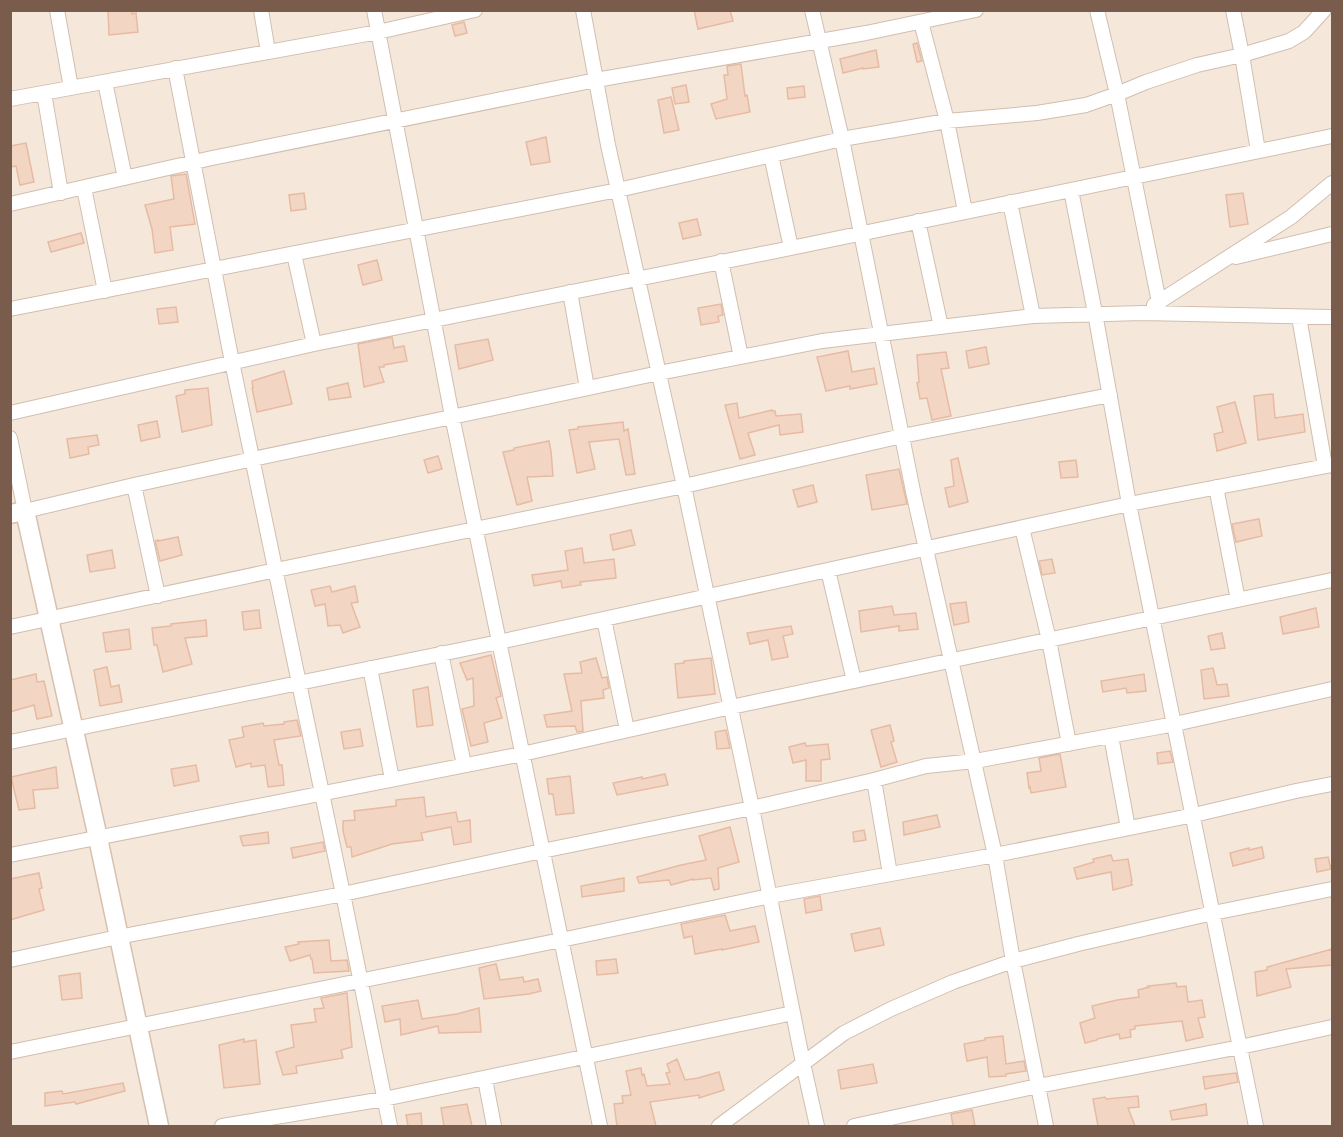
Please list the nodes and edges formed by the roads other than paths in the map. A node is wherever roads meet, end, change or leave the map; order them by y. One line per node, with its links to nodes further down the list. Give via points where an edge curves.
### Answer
1 (57, 10): 19 (street)
2 (261, 10): 14 (street)
3 (374, 10): 12 (street)
4 (476, 10): 12 (street)
5 (583, 10): 17 (street)
6 (812, 10): 13 (street)
7 (976, 10): 11 (street)
8 (1097, 10): 21 (street)
9 (1233, 10): 15 (street)
10 (1324, 10): 15 (street, via 1304,32 1289,41)
11 (921, 22): 13 (street); 24 (street)
12 (378, 32): 14 (street); 23 (street)
13 (819, 40): 17 (street); 26 (street)
14 (268, 52): 16 (street)
15 (1242, 55): 21 (street, via 1197,65); 27 (street)
16 (175, 68): 18 (street); 29 (street)
17 (596, 80): 23 (street); 34 (street)
18 (105, 81): 19 (street); 31 (street)
19 (71, 88): 20 (street)
20 (44, 93): 22 (street); 36 (street)
21 (1117, 94): 24 (street, via 1086,105 1037,113); 30 (street)
22 (10, 99)
23 (394, 121): 29 (street); 41 (street)
24 (947, 121): 26 (street); 39 (street)
25 (1332, 136): 27 (street)
26 (842, 139): 28 (street); 42 (street)
27 (1258, 151): 30 (street)
28 (771, 155): 34 (street); 44 (street)
29 (194, 162): 31 (street); 48 (street)
30 (1134, 176): 35 (street); 52 (street)
31 (125, 178): 33 (street)
32 (1332, 183): 46 (street, via 1291,217)
33 (84, 188): 36 (street); 50 (street)
34 (618, 190): 41 (street); 49 (street)
35 (1071, 190): 37 (street); 54 (street)
36 (62, 193): 38 (street)
37 (1010, 202): 39 (street); 56 (street)
38 (10, 204)
39 (965, 211): 40 (street)
40 (918, 221): 42 (street); 60 (street)
41 (415, 231): 45 (street); 59 (street)
42 (861, 233): 44 (street); 61 (street)
43 (1332, 234): 46 (street)
44 (791, 248): 47 (street)
45 (294, 254): 48 (street); 62 (street)
46 (1225, 260): 52 (street)
47 (721, 261): 49 (street); 63 (street)
48 (215, 269): 50 (street); 64 (street)
49 (637, 278): 51 (street); 65 (street)
50 (105, 291): 53 (street)
51 (570, 292): 59 (street); 66 (street)
52 (1159, 302): 55 (street)
53 (10, 309)
54 (1095, 313): 55 (street); 56 (street); 67 (street)
55 (1143, 313): 57 (street)
56 (1033, 316): 60 (street)
57 (1299, 317): 58 (street); 73 (street)
58 (1332, 317)
59 (433, 320): 62 (street); 69 (street)
60 (941, 327): 61 (street)
61 (882, 334): 63 (street); 70 (street)
62 (314, 344): 64 (street)
63 (741, 357): 65 (street)
64 (232, 362): 68 (street); 72 (street)
65 (659, 373): 66 (street); 75 (street)
66 (587, 388): 69 (street)
67 (1110, 395): 70 (street); 77 (street)
68 (10, 413)
69 (452, 416): 72 (street); 80 (street)
70 (902, 436): 75 (street); 81 (street)
71 (10, 438): 78 (street)
72 (253, 459): 74 (street); 82 (street)
73 (1329, 466): 76 (street)
74 (134, 485): 78 (street); 85 (street)
75 (684, 486): 80 (street); 86 (street)
76 (1216, 488): 77 (street); 87 (street)
77 (1129, 504): 79 (street); 88 (street)
78 (18, 513): 90 (street)
79 (1022, 528): 81 (street); 92 (street)
80 (475, 530): 82 (street); 93 (street)
81 (926, 549): 83 (street); 95 (street)
82 (276, 570): 85 (street); 98 (street)
83 (828, 570): 86 (street); 97 (street)
84 (1332, 580): 87 (street)
85 (158, 596): 90 (street)
86 (707, 597): 89 (street); 100 (street)
87 (1238, 600): 88 (street)
88 (1153, 618): 92 (street); 101 (street)
89 (604, 619): 93 (street); 103 (street)
90 (49, 620): 91 (street); 102 (street)
91 (10, 627)
92 (1049, 640): 95 (street); 106 (street)
93 (499, 642): 94 (street); 107 (street)
94 (441, 653): 96 (street); 109 (street)
95 (951, 660): 97 (street); 108 (street)
96 (370, 668): 98 (street); 110 (street)
97 (854, 681): 100 (street)
98 (298, 683): 102 (street); 113 (street)
99 (1332, 689): 101 (street)
100 (731, 707): 103 (street); 114 (street)
101 (1175, 724): 104 (street); 115 (street)
102 (73, 729): 105 (street); 117 (street)
103 (627, 730): 107 (street)
104 (1111, 736): 106 (street); 116 (street)
105 (10, 742)
106 (1069, 744): 108 (street)
107 (522, 754): 109 (street); 118 (street)
108 (975, 761): 111 (street, via 926,766); 120 (street)
109 (464, 765): 110 (street)
110 (392, 779): 113 (street)
111 (874, 780): 114 (street); 121 (street)
112 (1332, 784): 115 (street)
113 (322, 793): 117 (street); 123 (street)
114 (752, 808): 118 (street); 124 (street)
115 (1194, 815): 116 (street); 125 (street)
116 (1128, 828): 120 (street)
117 (98, 838): 119 (street); 126 (street)
118 (542, 851): 123 (street); 127 (street)
119 (10, 855)
120 (995, 855): 121 (street); 129 (street)
121 (890, 874): 124 (street)
122 (1332, 889): 125 (street)
123 (343, 894): 126 (street); 130 (street)
124 (770, 896): 127 (street); 131 (street)
125 (1213, 912): 129 (street); 134 (street)
126 (118, 938): 128 (street); 132 (street)
127 (561, 940): 130 (street); 136 (street)
128 (10, 960)
129 (1013, 961): 137 (street, via 891,1009 844,1033); 139 (street)
130 (360, 981): 132 (street); 140 (street)
131 (793, 1013): 136 (street); 137 (street)
132 (138, 1026): 135 (street); 141 (street)
133 (1332, 1027): 134 (street)
134 (1240, 1047): 139 (street); 150 (street)
135 (10, 1052)
136 (586, 1058): 138 (street); 145 (street)
137 (802, 1063): 146 (street); 147 (street)
138 (485, 1079): 140 (street); 144 (street)
139 (1038, 1086): 148 (street); 149 (street)
140 (384, 1100): 142 (street); 143 (street)
141 (159, 1126)
142 (222, 1126)
143 (390, 1126)
144 (494, 1126)
145 (600, 1126)
146 (719, 1126)
147 (817, 1126)
148 (854, 1126)
149 (1046, 1126)
150 (1256, 1126)

